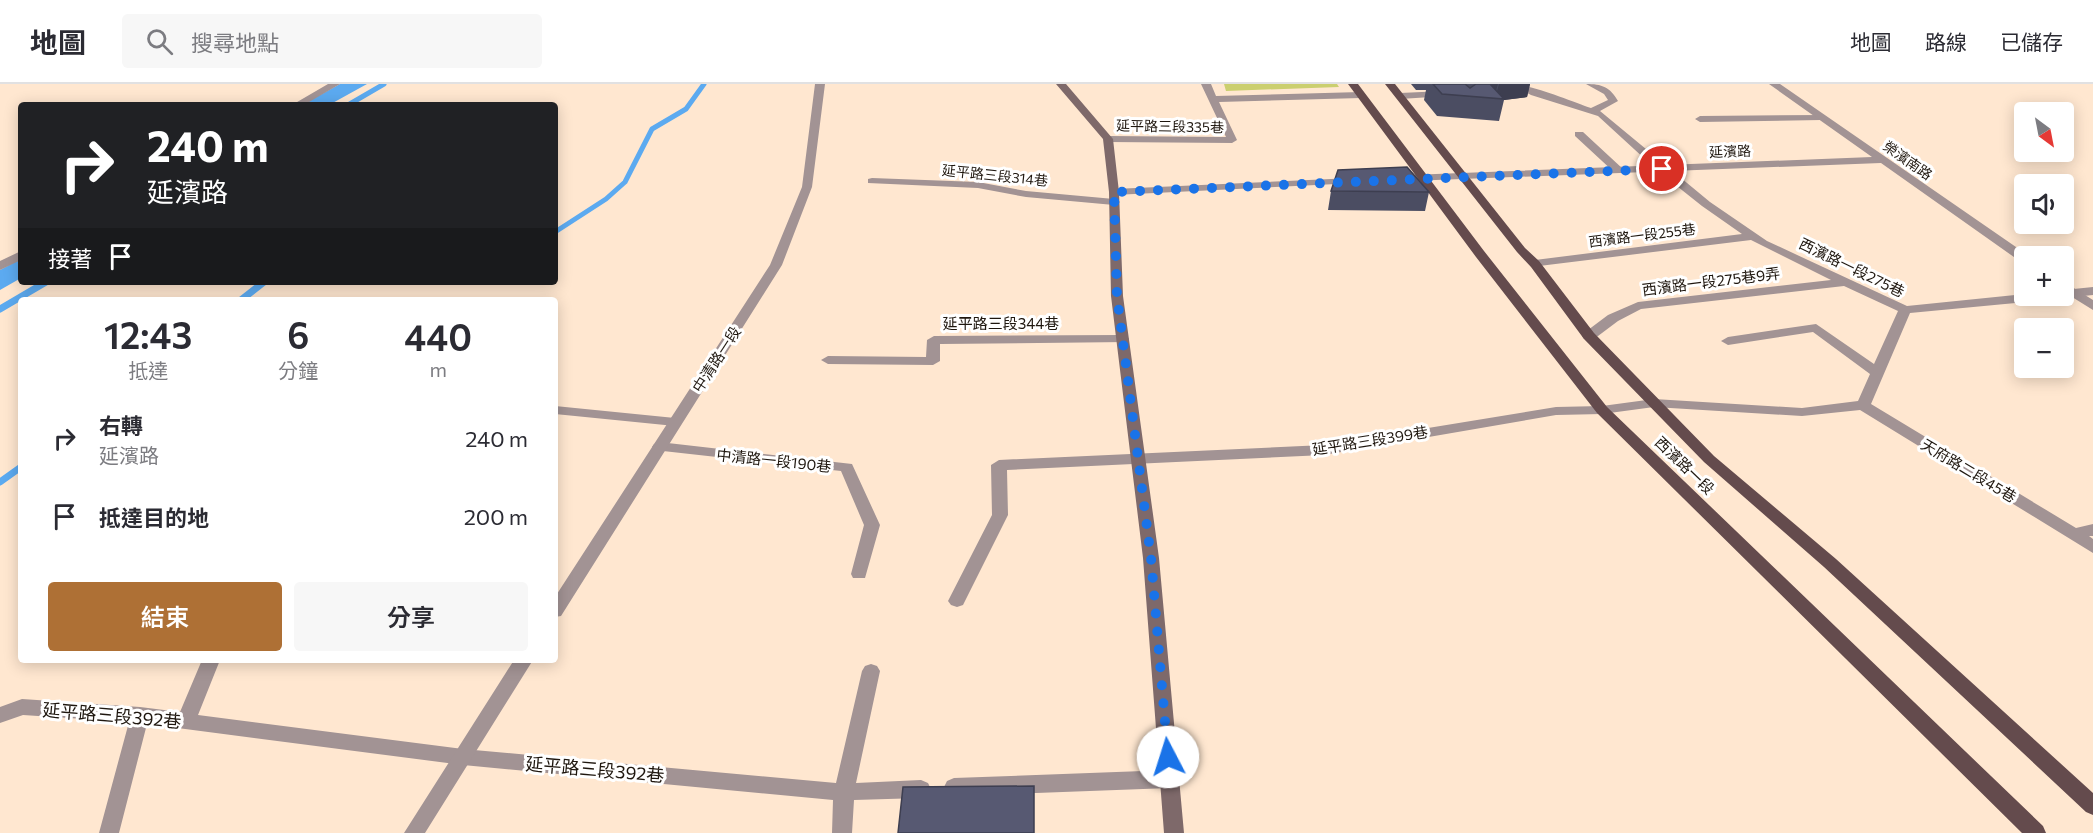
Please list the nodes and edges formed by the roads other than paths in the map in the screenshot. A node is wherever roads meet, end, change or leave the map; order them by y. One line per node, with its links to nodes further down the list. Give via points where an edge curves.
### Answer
1 (335, 84): 12 (street)
2 (820, 84): 48 (street, 中清路一段, via 807,187 776,265)
3 (1061, 84): 17 (street)
4 (1206, 84): 11 (street)
5 (1421, 84): 10 (street, via 1451,88)
6 (1515, 84): 13 (street, 西濱路一段275巷)
7 (1591, 84): 13 (street, via 1608,92 1612,101)
8 (1774, 84): 14 (street, 榮濱南路)
9 (1357, 89): 11 (street); 22 (main road, 西濱路一段)
10 (1395, 90): 21 (main road, 西濱路一段)
11 (1211, 99): 17 (street, 延平路三段335巷, via 1232,140)
12 (302, 102)
13 (1592, 111): 19 (street, 西濱路一段275巷, via 1601,114)
14 (1821, 117): 15 (street); 18 (street, 榮濱南路)
15 (1700, 119)
16 (1579, 134): 20 (street)
17 (1108, 139): 26 (street)
18 (1881, 159): 19 (street, 延濱路); 28 (street, 榮濱南路)
19 (1662, 169): 20 (street, 延濱路); 27 (street, 西濱路一段275巷)
20 (1619, 171): 21 (street, 延濱路)
21 (1463, 177): 22 (street, 延濱路); 30 (main road, 西濱路一段)
22 (1424, 178): 23 (street, 延濱路); 47 (main road, 西濱路一段)
23 (1400, 179)
24 (1364, 180): 26 (street)
25 (872, 182): 26 (street, 延平路三段314巷, via 978,185 1026,194)
26 (1114, 197): 40 (street)
27 (1753, 236): 30 (street, 西濱路一段255巷); 32 (street, 西濱路一段275巷)
28 (2014, 251)
29 (18, 257): 31 (street)
30 (1535, 264): 39 (main road, 西濱路一段)
31 (0, 266)
32 (1845, 282): 38 (street, 西濱路一段275巷); 39 (street, 西濱路一段275巷9弄, via 1638,306)
33 (2074, 291): 34 (street)
34 (2093, 291)
35 (2074, 295): 37 (street)
36 (2014, 299): 38 (street)
37 (2093, 306)
38 (1905, 310): 43 (street, 西濱路一段275巷)
39 (1589, 336): 44 (main road, 西濱路一段)
40 (1122, 339): 42 (street, 延平路三段344巷, via 934,340 933,361); 50 (street)
41 (1728, 341): 43 (street, via 1816,328)
42 (828, 360)
43 (1877, 373): 45 (street, 西濱路一段275巷)
44 (1654, 403): 45 (street, via 1802,412); 47 (street); 66 (main road, 西濱路一段, via 1709,459 1830,563)
45 (1863, 405): 52 (street, 天府路二段45巷)
46 (558, 410): 48 (street)
47 (1602, 410): 50 (street, 延平路三段399巷, via 1556,411 1324,450); 71 (main road, 西濱路一段)
48 (675, 422): 49 (street, 中清路一段)
49 (659, 447): 54 (street, 中清路一段190巷, via 847,468 872,525); 56 (street, 中清路一段)
50 (1138, 457): 55 (street, 延平路三段399巷, via 999,465 1000,515); 64 (street)
51 (2093, 530): 52 (street)
52 (2074, 534): 53 (street, 天府路二段45巷)
53 (2093, 547)
54 (859, 574)
55 (957, 601)
56 (558, 606)
57 (210, 663): 62 (street)
58 (522, 663): 63 (street)
59 (871, 671): 65 (street)
60 (0, 715): 61 (street, 延平路三段392巷, via 22,707)
61 (140, 715): 62 (street, 延平路三段392巷); 67 (street)
62 (186, 721): 63 (street, 延平路三段392巷)
63 (463, 757): 65 (street, 延平路三段392巷); 68 (street)
64 (1170, 779): 65 (street, 延平路三段392巷); 70 (street)
65 (844, 792): 69 (street)
66 (2093, 806)
67 (109, 833)
68 (414, 833)
69 (842, 833)
70 (1174, 833)
71 (2036, 833)

